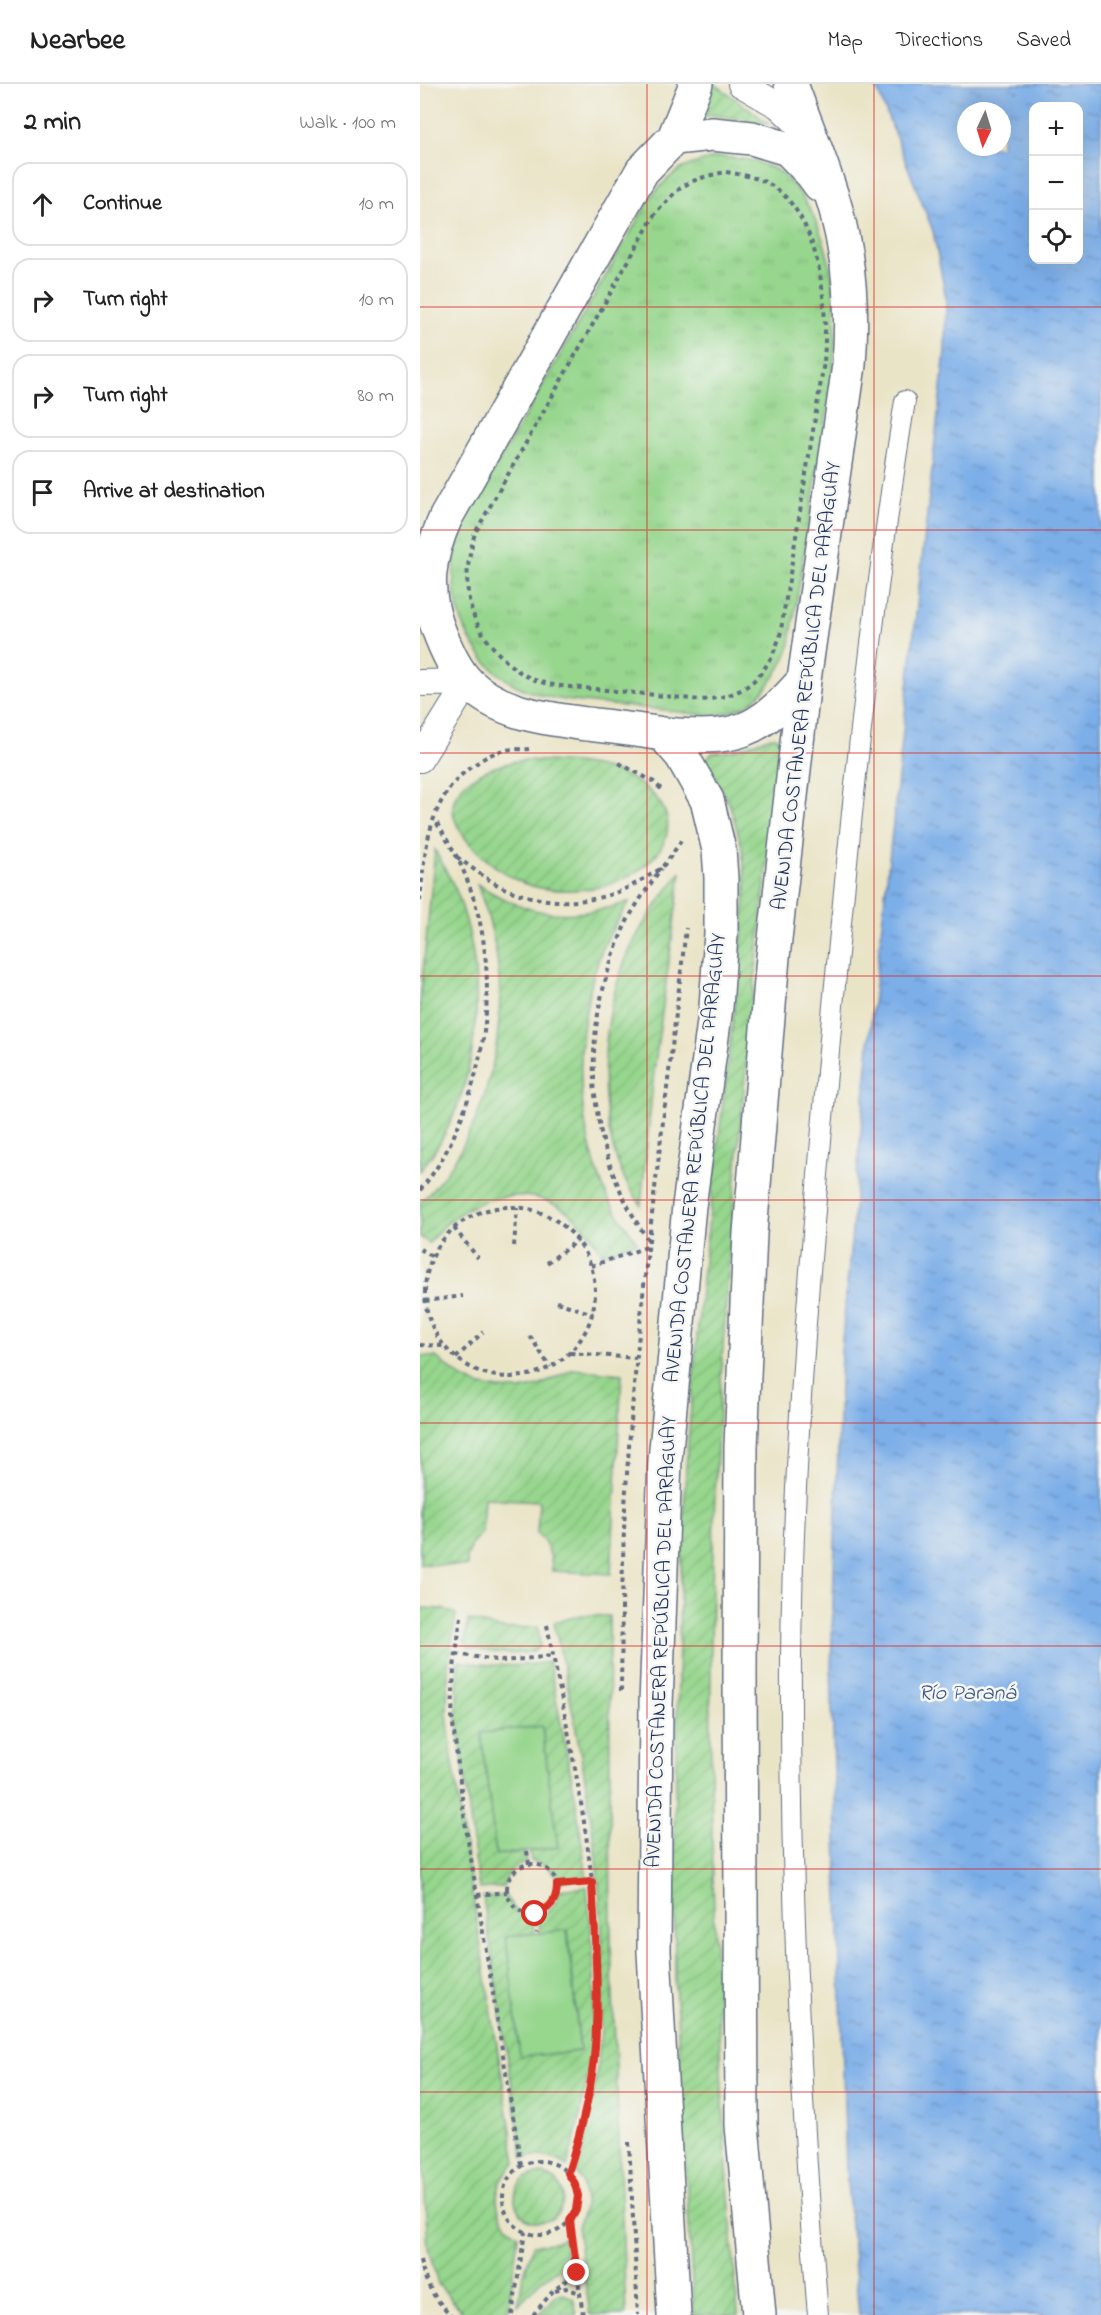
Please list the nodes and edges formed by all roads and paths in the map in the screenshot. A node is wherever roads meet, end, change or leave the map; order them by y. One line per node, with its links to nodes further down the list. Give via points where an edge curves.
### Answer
1 (696, 84): 5 (main road)
2 (741, 84): 4 (street, via 779,106)
3 (791, 84): 4 (main road, AVENIDA COSTANERA REPÚBLICA DEL PARAGUAY)
4 (809, 134): 6 (main road, AVENIDA COSTANERA REPÚBLICA DEL PARAGUAY)
5 (674, 138): 6 (main road, AVENIDA COSTANERA REPÚBLICA DEL PARAGUAY, via 712,134 752,138 788,149 813,174); 9 (main road, via 642,171 435,542 429,591 431,613 447,651)
6 (836, 209): 8 (main road, AVENIDA COSTANERA REPÚBLICA DEL PARAGUAY, via 848,269 852,317 849,365)
7 (905, 401): 74 (street, via 866,674 800,1401 791,1657 793,1905)
8 (804, 680): 12 (main road, via 762,721 735,733 704,737); 73 (main road, AVENIDA COSTANERA REPÚBLICA DEL PARAGUAY, via 773,957 750,1233 741,1447 742,2125)
9 (468, 682): 10 (street); 12 (main road, via 497,704 531,716); 14 (street)
10 (420, 683)
11 (699, 700): 11 (path, via 562,686 535,680 511,667 488,642 474,618 467,560 488,508 655,214 675,190 699,177 726,172 752,176 773,186 790,201 817,261 826,330 780,636 758,678 721,699)
12 (663, 734): 72 (main road, AVENIDA COSTANERA REPÚBLICA DEL PARAGUAY, via 682,756 707,800 721,878 716,1007 689,1206 665,1460 656,1704 654,1952)
13 (534, 749): 17 (path, via 506,750 463,771 449,787)
14 (420, 759)
15 (610, 759): 16 (path, via 629,766)
16 (666, 794)
17 (434, 818): 19 (path); 21 (path, via 424,853)
18 (688, 831): 20 (path)
19 (457, 856): 20 (path, via 502,887 525,896 568,903 611,895); 24 (path, via 470,887 485,946 488,1014 474,1083 461,1121)
20 (661, 868): 28 (path, via 622,932 609,965 594,1040 592,1074 603,1146 616,1184)
21 (420, 902)
22 (687, 918): 23 (path)
23 (680, 981)
24 (420, 1190)
25 (517, 1208): 26 (path, via 494,1209); 27 (path, via 554,1219); 29 (path)
26 (454, 1228): 32 (path); 33 (path)
27 (578, 1239): 34 (path); 35 (path)
28 (648, 1240)
29 (514, 1246)
30 (647, 1247): 35 (path)
31 (420, 1249): 32 (path)
32 (433, 1257): 37 (path)
33 (478, 1258)
34 (547, 1263)
35 (591, 1266): 39 (path, via 596,1290)
36 (463, 1296): 37 (path)
37 (425, 1301): 43 (path, via 432,1325)
38 (557, 1302): 39 (path)
39 (592, 1314): 44 (path, via 584,1335)
40 (483, 1332): 45 (path)
41 (530, 1336): 47 (path)
42 (420, 1345): 43 (path)
43 (445, 1346): 45 (path)
44 (569, 1353): 46 (path); 47 (path)
45 (456, 1358): 47 (path, via 478,1370 502,1376 526,1375)
46 (636, 1358)
47 (549, 1367)
48 (461, 1617): 50 (path)
49 (547, 1625): 51 (path)
50 (456, 1654): 51 (path, via 503,1661); 57 (path, via 452,1716)
51 (553, 1656): 54 (path, via 581,1798)
52 (527, 1851): 53 (path)
53 (529, 1864): 55 (path, via 550,1871); 56 (path, via 515,1870)
54 (592, 1882): 55 (path); 61 (path, via 597,1971 595,2049 583,2124)
55 (557, 1885): 58 (path, via 550,1907)
56 (507, 1892): 57 (path); 58 (path, via 513,1906)
57 (477, 1895): 60 (path)
58 (535, 1914): 59 (path)
59 (537, 1933)
60 (521, 2165): 61 (path, via 546,2160); 63 (path, via 505,2183 503,2205 508,2216)
61 (568, 2173): 62 (path, via 578,2196)
62 (570, 2221): 63 (path, via 548,2234); 65 (path)
63 (525, 2232): 69 (path)
64 (420, 2260): 68 (path, via 425,2283)
65 (577, 2273): 66 (path); 67 (path)
66 (553, 2291): 67 (path, via 566,2288); 70 (path)
67 (580, 2294): 71 (path)
68 (451, 2315)
69 (512, 2315)
70 (533, 2315)
71 (583, 2315)
72 (674, 2315)
73 (759, 2315)
74 (818, 2315)

